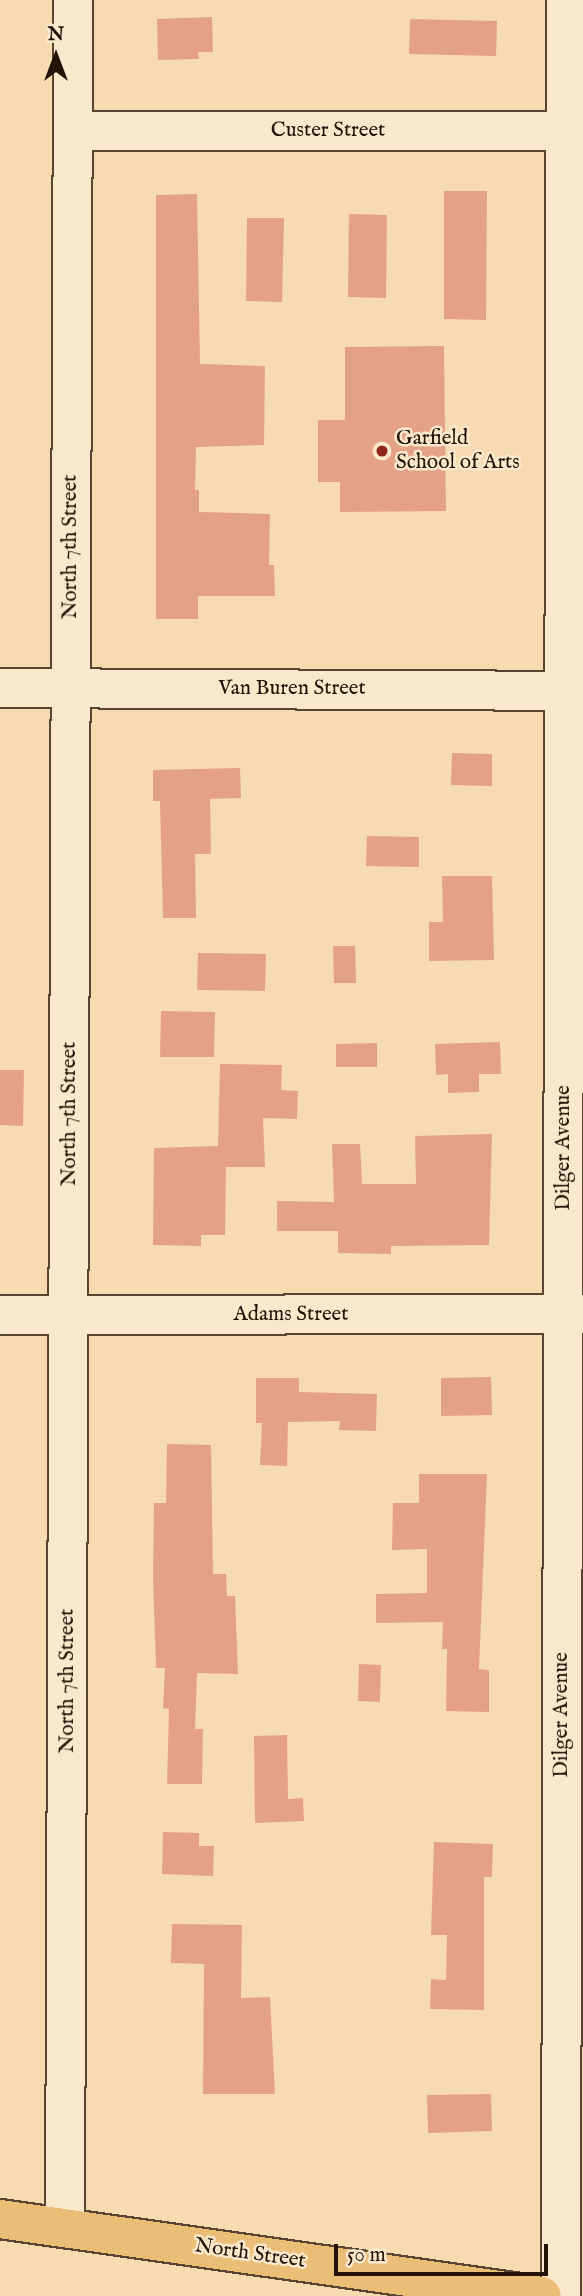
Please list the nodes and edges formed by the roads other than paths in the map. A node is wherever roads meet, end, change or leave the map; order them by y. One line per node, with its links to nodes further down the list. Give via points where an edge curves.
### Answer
1 (73, 0): 3 (street, North 7th Street)
2 (566, 0): 4 (street, Dilger Avenue)
3 (74, 131): 4 (street, Custer Street); 6 (street, North 7th Street)
4 (575, 131): 7 (street, Dilger Avenue)
5 (0, 688): 6 (street, Van Buren Street)
6 (71, 688): 7 (street, Van Buren Street); 10 (street, North 7th Street)
7 (574, 691): 8 (street, Dilger Avenue)
8 (573, 1314): 10 (street, Adams Street); 11 (street, Dilger Avenue)
9 (0, 1315): 10 (street, Adams Street)
10 (69, 1315): 13 (street, North 7th Street)
11 (572, 1942): 15 (street, Dilger Avenue)
12 (0, 2219): 13 (main road, North Street)
13 (65, 2228): 14 (main road, North Street)
14 (542, 2296)
15 (561, 2296)

